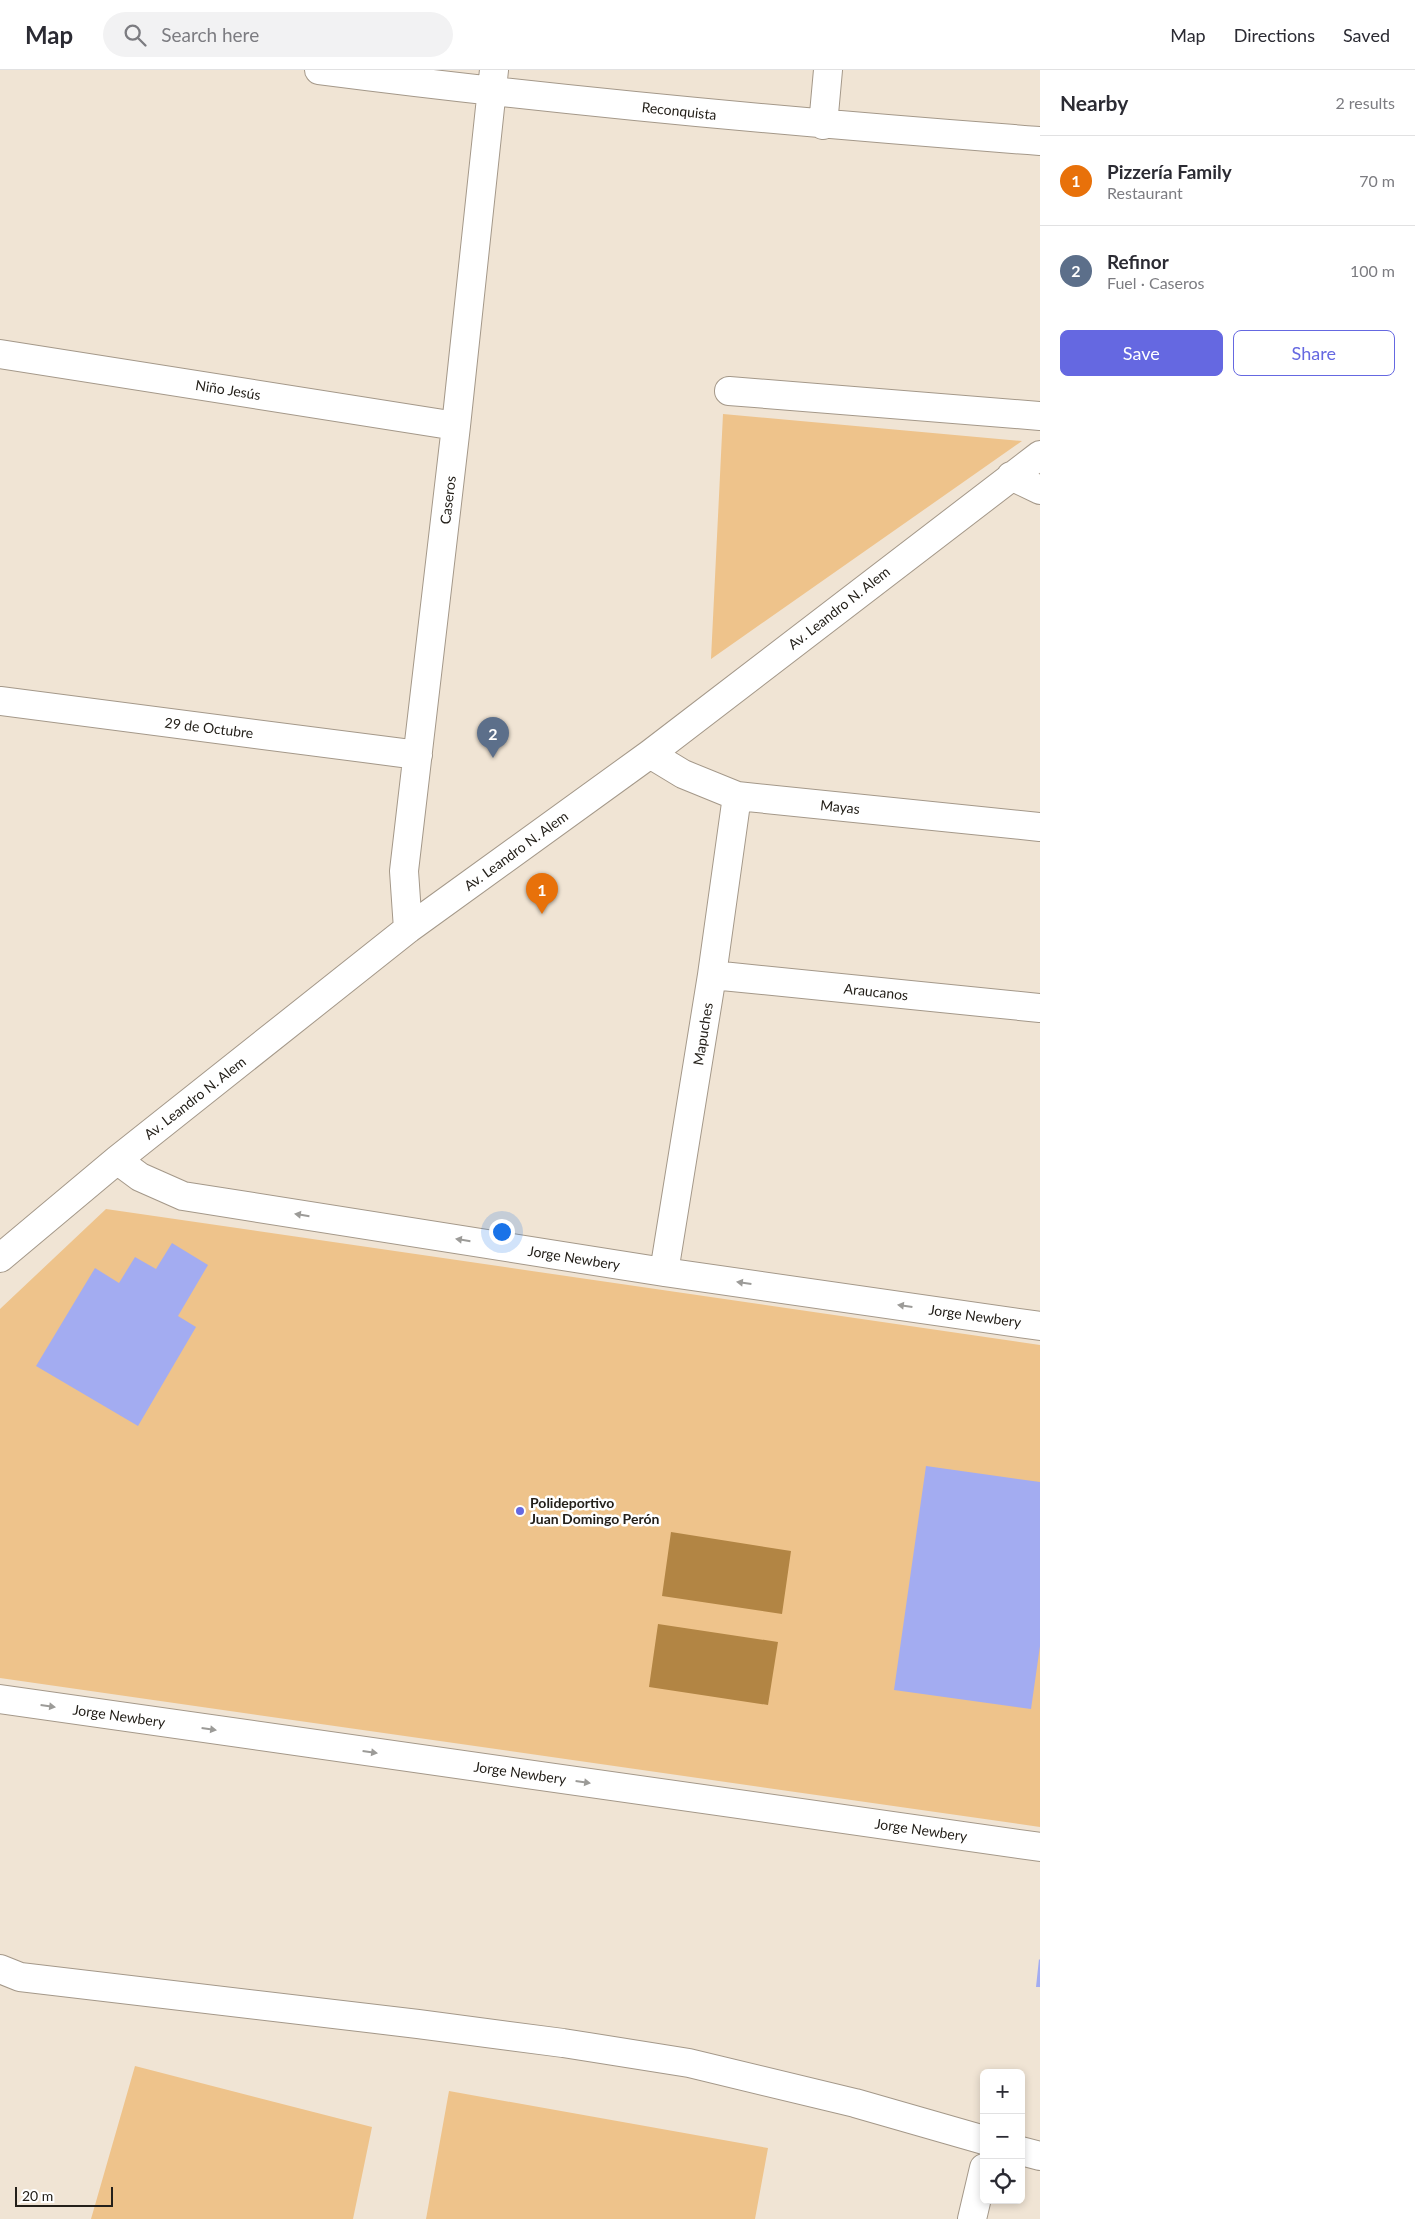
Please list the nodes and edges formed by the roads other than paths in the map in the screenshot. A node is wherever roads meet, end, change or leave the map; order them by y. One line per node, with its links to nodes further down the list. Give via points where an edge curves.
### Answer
1 (320, 70): 3 (street, Reconquista)
2 (828, 70): 4 (street)
3 (493, 81): 4 (street, Reconquista); 9 (street, Caseros)
4 (823, 124): 5 (street, Reconquista)
5 (1040, 141)
6 (0, 354): 9 (street, Niño Jesús)
7 (729, 391): 8 (street)
8 (1040, 416)
9 (456, 426): 15 (street, Caseros)
10 (1040, 455): 11 (street, Av. Leandro N. Alem)
11 (1011, 476): 12 (street); 14 (street, Av. Leandro N. Alem)
12 (1040, 490)
13 (0, 701): 15 (street, 29 de Octubre)
14 (650, 754): 16 (street, Mayas, via 683,774); 18 (street, Av. Leandro N. Alem)
15 (418, 756): 18 (street, Caseros, via 404,872)
16 (737, 796): 17 (street, Mayas); 19 (street, Mapuches)
17 (1040, 827)
18 (408, 929): 21 (street, Av. Leandro N. Alem)
19 (712, 975): 20 (street, Araucanos); 23 (street, Mapuches)
20 (1040, 1008)
21 (118, 1160): 22 (street, Av. Leandro N. Alem); 23 (street, Jorge Newbery, one-way to 21, via 183,1196 140,1177)
22 (0, 1258)
23 (664, 1272): 24 (street, Jorge Newbery, one-way to 23)
24 (1040, 1326)
25 (0, 1699): 26 (street, Jorge Newbery, one-way to 26)
26 (1040, 1847)
27 (0, 1969): 28 (street, via 20,1977 418,2024 689,2063 855,2103)
28 (980, 2139)
29 (1025, 2152): 30 (street)
30 (1040, 2156)
31 (980, 2185): 32 (street)
32 (972, 2219)

